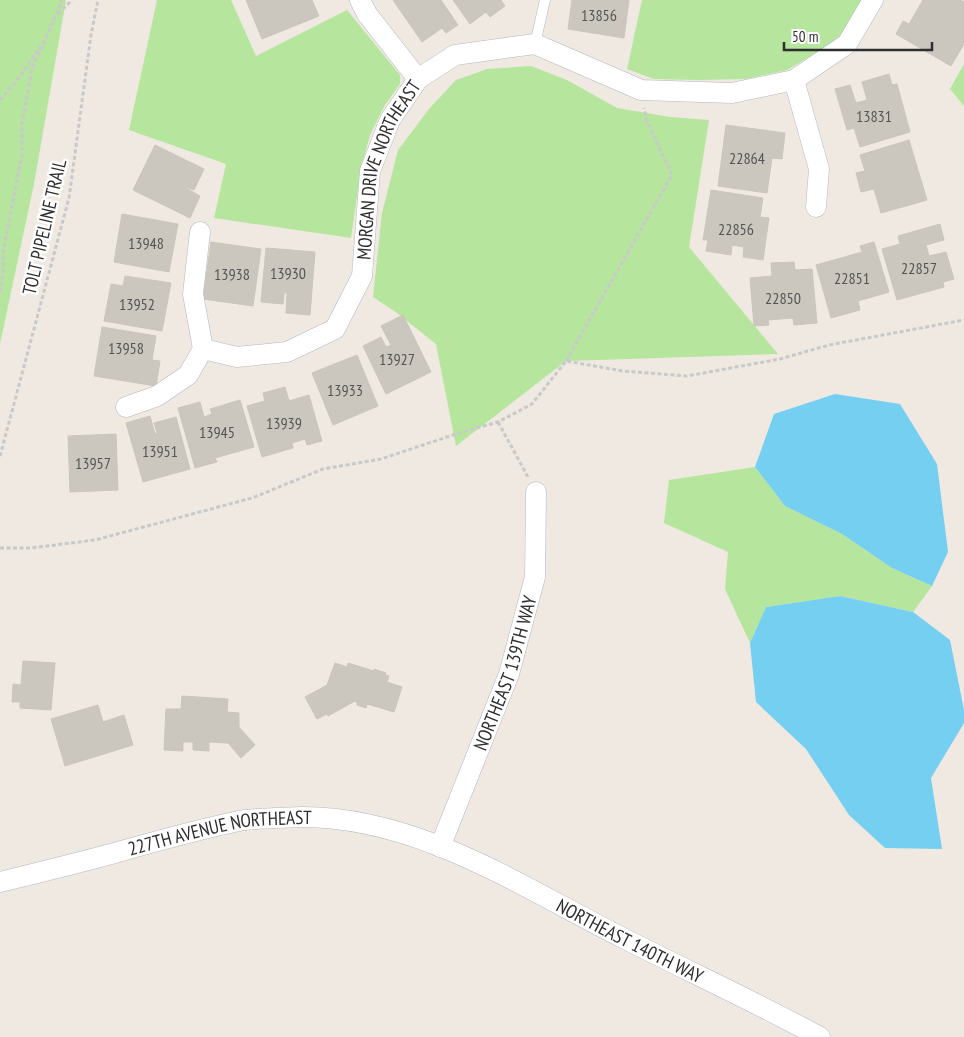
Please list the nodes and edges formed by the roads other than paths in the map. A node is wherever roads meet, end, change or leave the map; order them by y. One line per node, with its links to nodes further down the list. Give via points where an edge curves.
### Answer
1 (360, 0): 5 (street, via 367,14)
2 (546, 0): 4 (lane)
3 (873, 0): 6 (street, via 847,44)
4 (535, 44): 5 (street, MORGAN DRIVE NORTHEAST, via 455,55); 6 (street, via 641,90 732,94)
5 (418, 79): 9 (street, MORGAN DRIVE NORTHEAST, via 390,120 370,172 362,276 335,329 287,352 237,357)
6 (794, 80): 7 (street, via 818,169)
7 (816, 207)
8 (200, 232): 9 (street, via 193,294)
9 (203, 349): 10 (street, via 188,375 157,396)
10 (126, 407)
11 (536, 492): 12 (street, NORTHEAST 139TH WAY, via 535,577 509,674)
12 (440, 847): 13 (street, 227TH AVENUE NORTHEAST, via 363,822 302,817 239,822); 14 (street, NORTHEAST 140TH WAY, via 504,876)
13 (0, 882)
14 (820, 1037)

